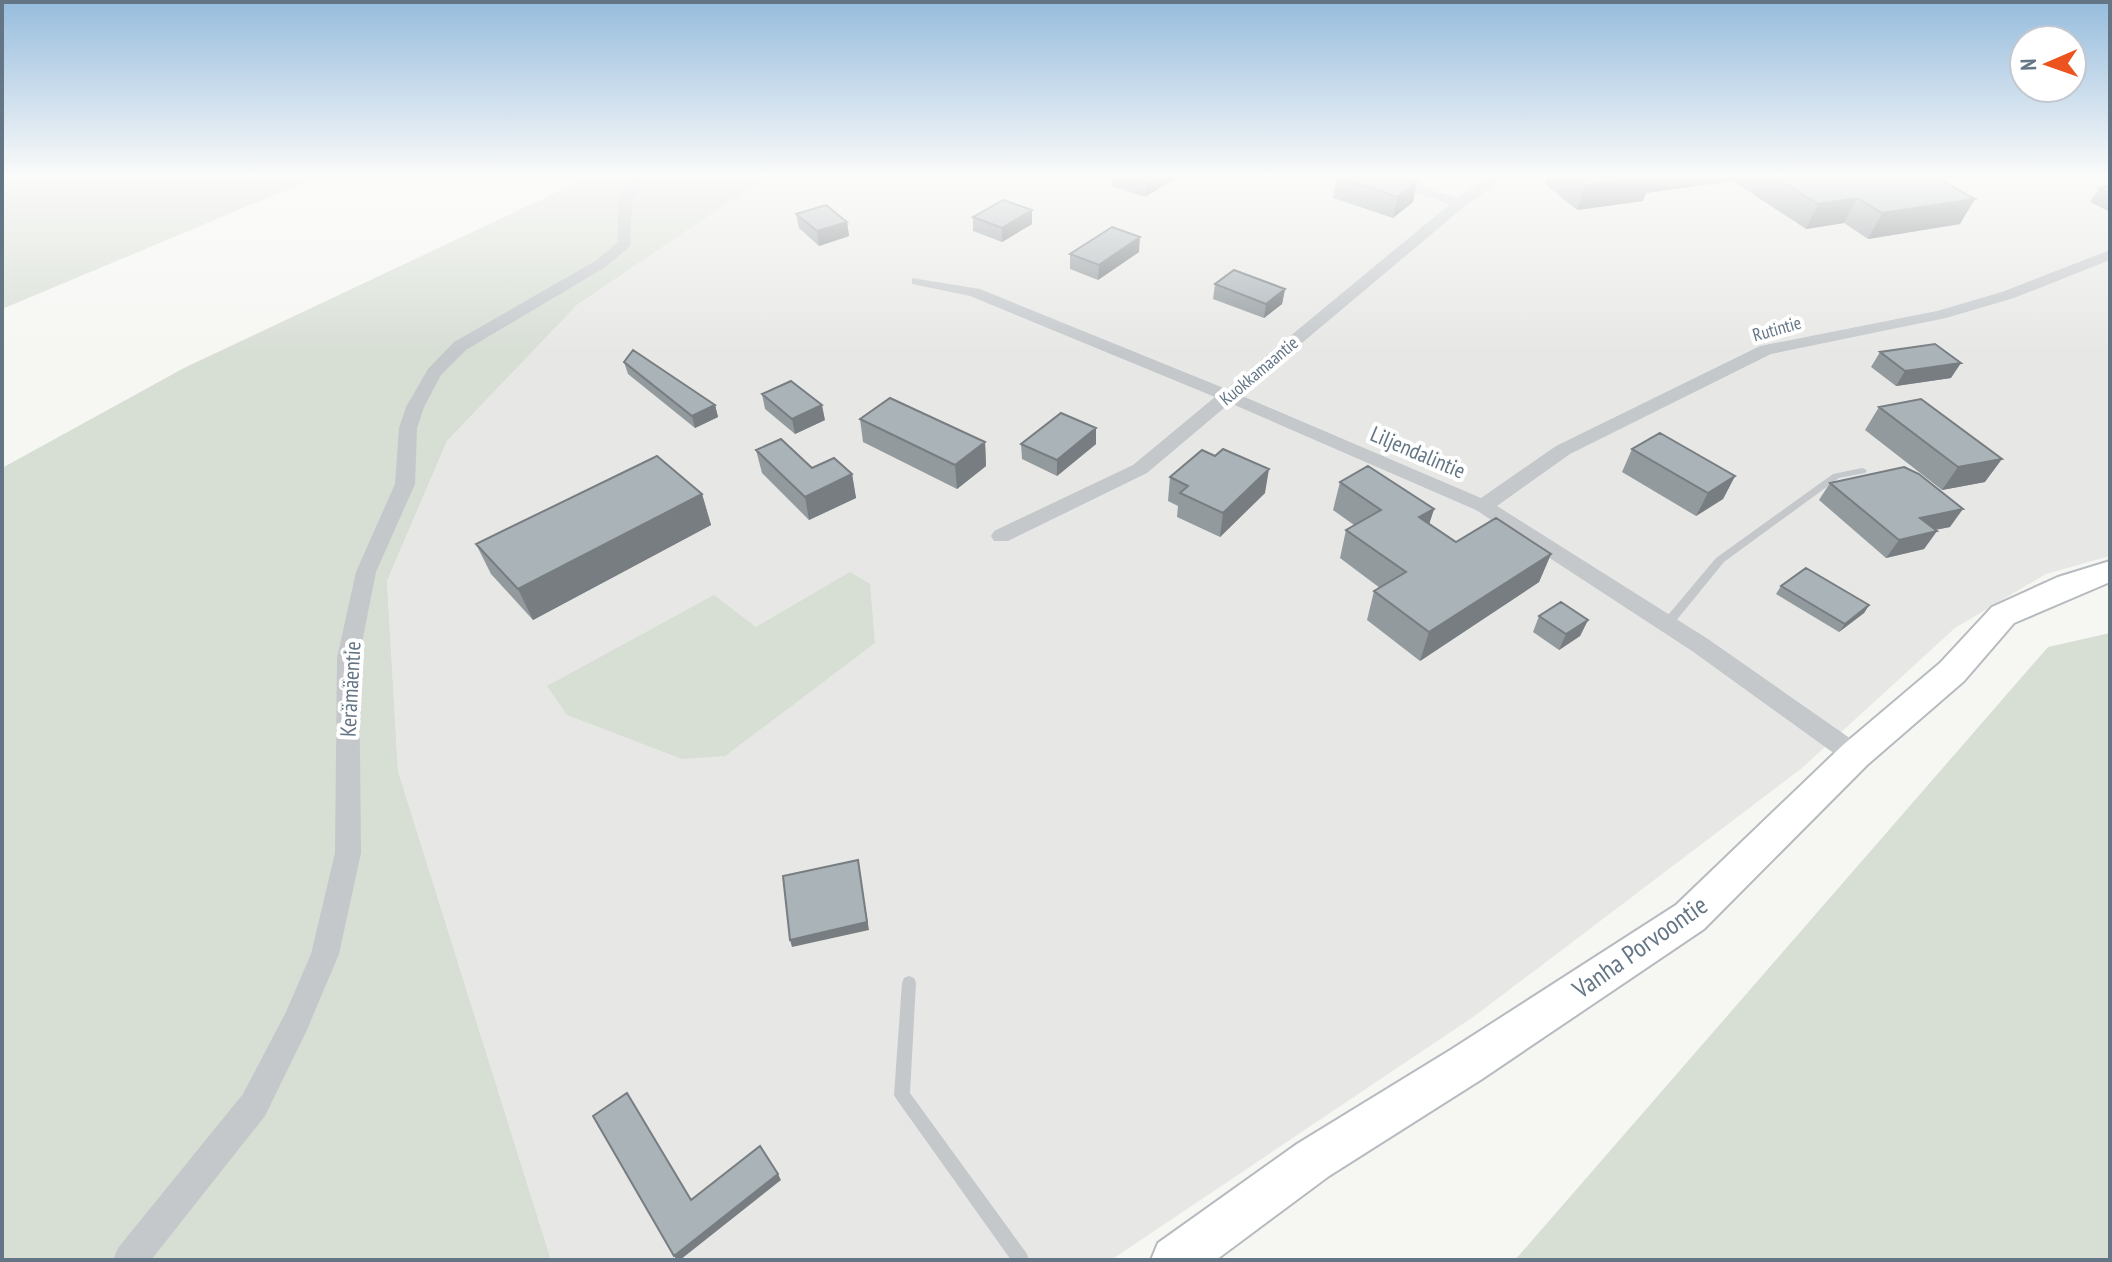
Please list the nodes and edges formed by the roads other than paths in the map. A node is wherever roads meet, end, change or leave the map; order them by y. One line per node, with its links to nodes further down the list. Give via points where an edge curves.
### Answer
1 (625, 236): 13 (street, Kerämäentie, via 625,243 602,263 460,346 434,373 415,407 405,484 366,572 348,658 348,853 325,954 254,1105)
2 (1420, 236): 5 (street, Kuokkamaantie)
3 (2110, 255): 7 (street, Rutintie, via 1940,315 1766,350 1563,450)
4 (918, 281): 5 (street, Liljendalintie, via 974,292)
5 (1228, 396): 7 (street, Liljendalintie); 8 (street, Kuokkamaantie, via 1140,469)
6 (1862, 471): 10 (lane, via 1836,476 1720,560)
7 (1483, 506): 10 (street, Liljendalintie)
8 (1001, 536)
9 (2110, 571): 11 (main road, Vanha Porvoontie, via 2003,615 1952,672)
10 (1667, 624): 11 (street, Liljendalintie)
11 (1855, 755): 15 (main road, Vanha Porvoontie, via 1690,917 1313,1160)
12 (909, 983): 14 (lane, via 902,1095)
13 (130, 1260)
14 (1021, 1260)
15 (1175, 1260)

